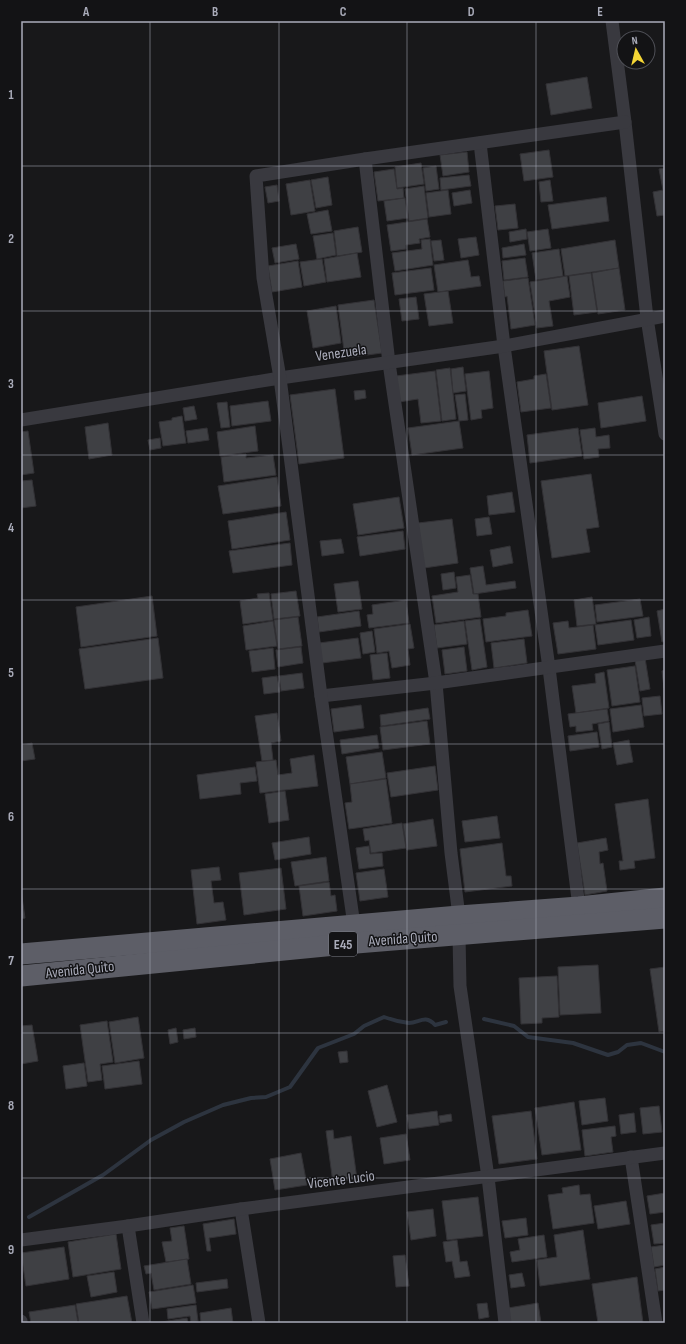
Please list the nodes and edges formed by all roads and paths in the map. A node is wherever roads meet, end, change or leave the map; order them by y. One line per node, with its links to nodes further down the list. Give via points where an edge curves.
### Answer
1 (612, 21): 2 (street)
2 (625, 122): 3 (street); 6 (street)
3 (480, 143): 4 (street); 7 (street)
4 (364, 159): 8 (street); 9 (street, via 256,176 263,278)
5 (665, 316): 6 (street, Venezuela)
6 (647, 318): 7 (street, Venezuela); 11 (street)
7 (504, 346): 8 (street, Venezuela); 13 (street)
8 (388, 363): 9 (street, Venezuela); 14 (street)
9 (280, 378): 10 (street, Venezuela); 15 (street)
10 (21, 420)
11 (665, 434)
12 (665, 651): 13 (street)
13 (549, 668): 14 (street); 17 (street)
14 (436, 683): 15 (street); 20 (street)
15 (321, 696): 19 (street)
16 (665, 898): 17 (highway, Avenida Quito / E45)
17 (579, 908): 20 (highway, Avenida Quito / E45)
18 (665, 918): 20 (highway, Avenida Quito / E45)
19 (354, 925): 20 (highway, Avenida Quito / E45); 21 (highway, Avenida Quito / E45)
20 (459, 925): 22 (highway, Avenida Quito / E45, via 348,943); 25 (street, via 460,986)
21 (21, 954)
22 (21, 976)
23 (665, 1153): 24 (street, Vicente Lucio)
24 (632, 1157): 25 (street, Vicente Lucio); 32 (street)
25 (488, 1177): 26 (street, Vicente Lucio); 31 (street)
26 (241, 1209): 27 (street, Vicente Lucio); 30 (street)
27 (128, 1226): 28 (street, Vicente Lucio); 29 (street)
28 (21, 1240)
29 (143, 1323)
30 (259, 1323)
31 (505, 1323)
32 (656, 1323)

